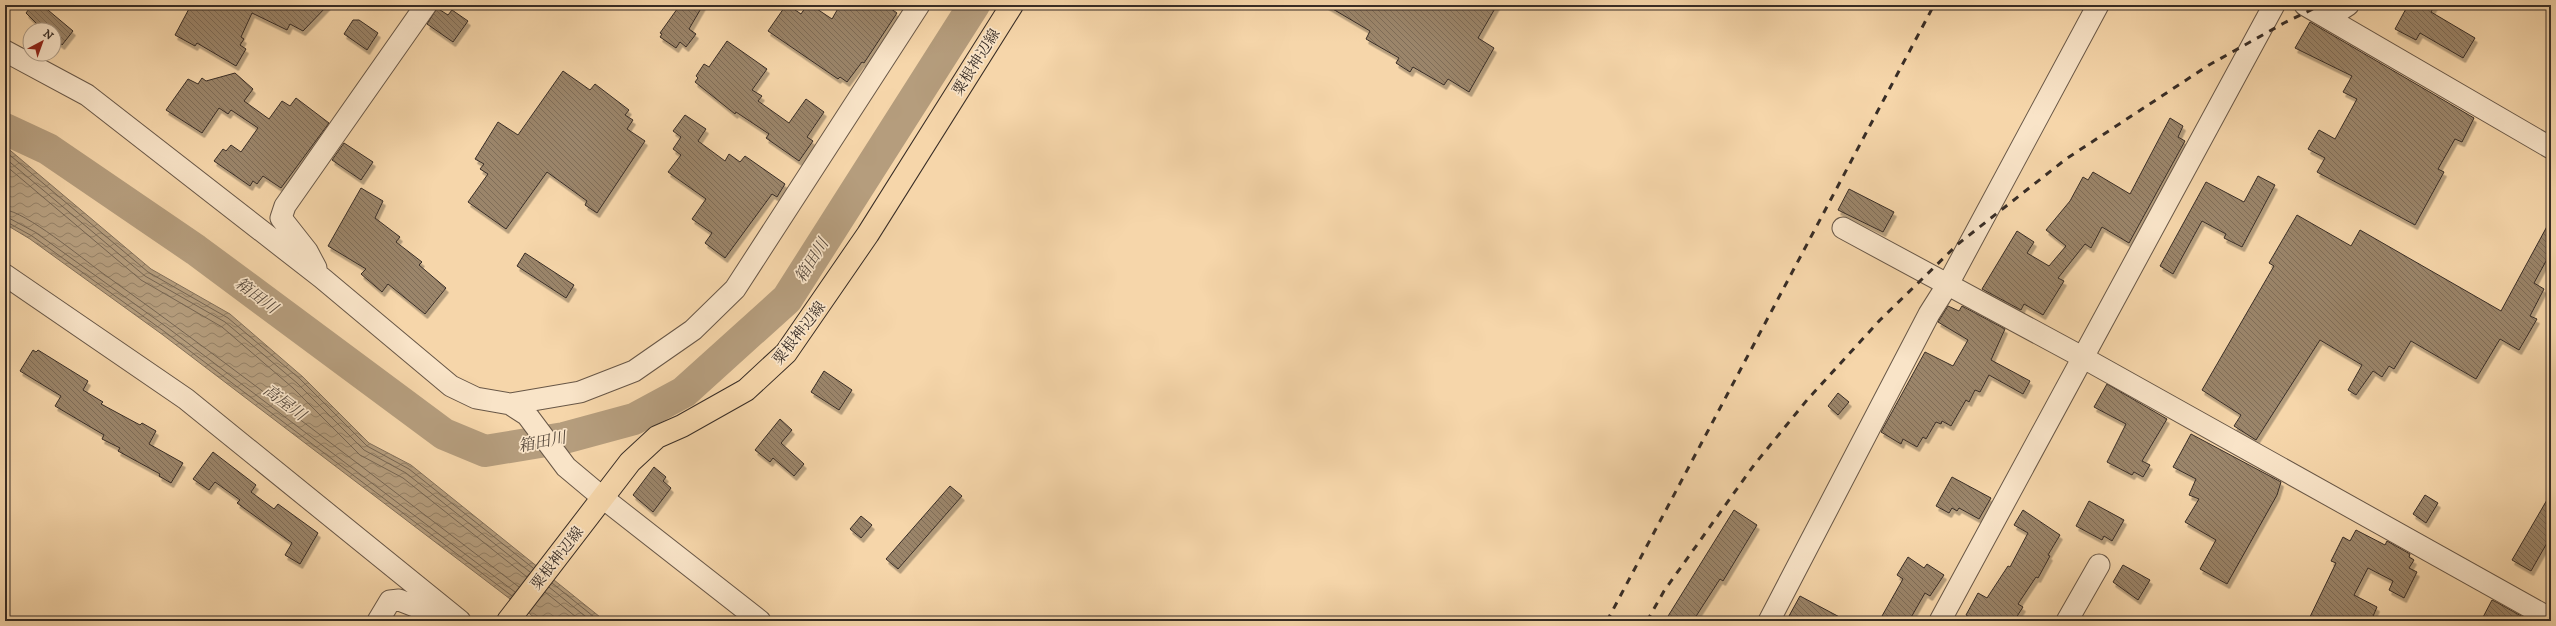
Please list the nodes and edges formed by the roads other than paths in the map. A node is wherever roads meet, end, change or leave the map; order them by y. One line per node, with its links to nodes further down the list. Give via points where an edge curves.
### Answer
1 (426, 5): 13 (street, via 285,206 281,218 307,251)
2 (919, 5): 16 (street, via 735,289 698,325 634,371 580,392)
3 (1012, 5): 17 (main road, 粟根神辺線, via 868,234 786,353 746,390 696,419 657,437 630,462)
4 (2098, 5): 14 (street)
5 (2274, 5): 15 (street)
6 (2306, 5): 8 (street)
7 (2348, 5): 8 (street)
8 (2328, 18): 10 (street)
9 (5, 51): 13 (street, via 88,95)
10 (2551, 148)
11 (1843, 228): 14 (street)
12 (5, 275): 22 (street, via 186,399)
13 (322, 278): 16 (street, via 451,386 476,398)
14 (1948, 284): 15 (street); 25 (street, via 1929,314)
15 (2082, 357): 19 (street); 26 (street)
16 (510, 404): 17 (street, via 527,415)
17 (598, 504): 23 (main road, 粟根神辺線); 24 (street)
18 (2099, 565): 27 (street)
19 (2551, 619)
20 (378, 621): 21 (street, via 390,601 399,600)
21 (453, 621)
22 (460, 621)
23 (508, 621)
24 (760, 621)
25 (1769, 621)
26 (1940, 621)
27 (2067, 621)

